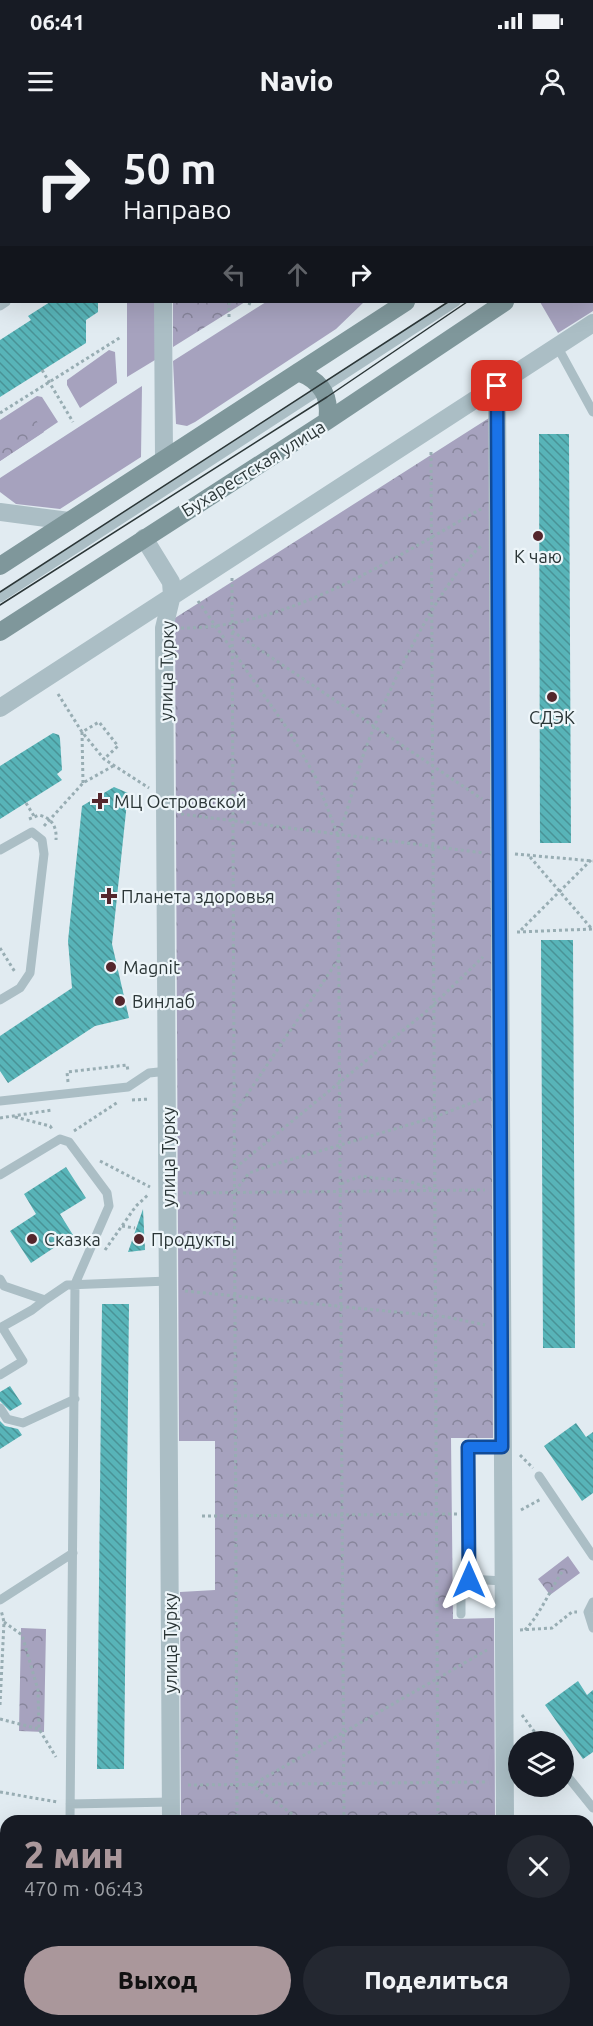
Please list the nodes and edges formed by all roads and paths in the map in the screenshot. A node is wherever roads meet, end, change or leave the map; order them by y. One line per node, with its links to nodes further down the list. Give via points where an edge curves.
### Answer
1 (324, 120): 2 (path)
2 (334, 120)
3 (163, 303): 22 (street)
4 (229, 303): 8 (path)
5 (404, 303): 13 (main road)
6 (454, 303): 16 (lane)
7 (504, 303): 19 (main road, Бухарестская улица)
8 (229, 318)
9 (593, 323): 11 (street)
10 (121, 337): 14 (path)
11 (557, 346): 15 (street); 17 (lane)
12 (42, 370): 14 (path)
13 (298, 372): 16 (main road, via 310,376); 22 (main road)
14 (50, 382): 18 (path); 20 (path)
15 (497, 386): 23 (street); 31 (street)
16 (322, 388): 19 (main road, via 329,409); 32 (lane)
17 (593, 412)
18 (0, 413)
19 (327, 421): 28 (main road, Бухарестская улица)
20 (73, 422)
21 (431, 452): 27 (path)
22 (164, 459): 25 (main road)
23 (498, 499): 26 (street); 27 (path)
24 (0, 512): 25 (street)
25 (69, 521): 29 (main road)
26 (498, 532): 34 (path, via 464,565); 51 (street)
27 (432, 536): 34 (path); 35 (path, via 331,589)
28 (144, 538): 31 (street, улица Турку, via 171,582); 39 (main road, Бухарестская улица)
29 (0, 566)
30 (232, 583): 35 (path)
31 (172, 595): 36 (street, улица Турку); 42 (street)
32 (0, 598)
33 (196, 600): 37 (path)
34 (432, 614): 43 (path, via 413,645); 47 (path)
35 (232, 626): 37 (path); 38 (path)
36 (164, 628): 37 (path); 52 (street, улица Турку)
37 (218, 628): 40 (path)
38 (232, 631): 40 (path); 43 (path)
39 (0, 632)
40 (232, 649): 54 (path); 56 (path, via 301,752 324,795)
41 (58, 694): 44 (path)
42 (0, 708)
43 (375, 727): 47 (path); 56 (path)
44 (82, 732): 45 (path); 45 (path, via 99,722 118,746); 48 (path)
45 (104, 759): 46 (path)
46 (113, 766): 48 (path); 49 (path)
47 (433, 766): 51 (path); 57 (path)
48 (83, 783): 55 (path)
49 (153, 790)
50 (26, 803): 53 (path)
51 (499, 811): 59 (street)
52 (166, 812): 54 (path); 71 (street, улица Турку)
53 (34, 816)
54 (233, 820): 56 (path); 78 (path)
55 (38, 834): 58 (lane, via 27,833); 69 (lane, via 44,854 30,973 20,988)
56 (338, 834): 57 (path); 67 (path)
57 (434, 846): 59 (path); 70 (path)
58 (0, 850)
59 (500, 855): 60 (path); 65 (street)
60 (529, 855): 61 (path); 62 (path)
61 (592, 860): 62 (path)
62 (560, 891): 63 (path); 64 (path)
63 (593, 929): 64 (path)
64 (520, 932): 65 (path)
65 (500, 943): 70 (path); 75 (street)
66 (0, 948): 68 (path)
67 (339, 959): 73 (path); 78 (path)
68 (16, 974)
69 (0, 1000)
70 (435, 1004): 73 (path); 80 (path)
71 (168, 1071): 76 (lane, via 149,1073 128,1087); 100 (street, улица Турку)
72 (131, 1075): 74 (path, via 128,1076 127,1065 67,1072 68,1084)
73 (340, 1081): 83 (path); 85 (path)
74 (57, 1086)
75 (501, 1092): 80 (path); 106 (street)
76 (0, 1101)
77 (119, 1101): 82 (path)
78 (235, 1112): 85 (path)
79 (13, 1116): 81 (path, via 50,1126)
80 (435, 1117): 83 (path); 91 (path)
81 (54, 1131)
82 (73, 1131)
83 (341, 1145): 87 (path); 92 (path, via 249,1173)
84 (91, 1156): 88 (path)
85 (235, 1168): 92 (path)
86 (0, 1175): 99 (lane, via 60,1139 77,1149 107,1193 109,1206)
87 (341, 1185): 90 (path); 91 (path, via 369,1175 408,1179)
88 (151, 1188)
89 (493, 1190): 91 (path)
90 (341, 1191): 91 (path); 92 (path); 103 (path)
91 (436, 1191): 104 (path)
92 (234, 1192): 94 (path); 101 (path)
93 (155, 1193): 95 (path, via 148,1194 136,1206)
94 (178, 1193)
95 (122, 1226): 96 (path); 97 (path)
96 (135, 1228)
97 (101, 1255)
98 (0, 1279): 102 (lane, via 16,1292)
99 (75, 1284): 100 (lane); 102 (lane); 108 (lane)
100 (168, 1285): 101 (path); 149 (street, улица Турку)
101 (234, 1296): 103 (path); 116 (path)
102 (45, 1300): 105 (lane)
103 (341, 1306): 104 (path); 114 (path)
104 (437, 1316): 106 (path); 115 (path)
105 (1, 1327): 107 (lane, via 23,1361)
106 (502, 1328): 110 (street)
107 (0, 1375)
108 (75, 1399): 109 (lane, via 23,1423 7,1419); 119 (lane)
109 (0, 1408)
110 (510, 1449): 111 (path); 117 (lane, via 468,1447); 123 (street)
111 (539, 1476): 112 (lane)
112 (551, 1494): 113 (path); 120 (lane)
113 (518, 1511)
114 (342, 1514): 115 (path); 116 (path); 138 (path)
115 (438, 1514): 117 (path); 133 (path)
116 (236, 1515): 118 (path); 146 (path)
117 (468, 1515): 122 (lane)
118 (202, 1516)
119 (73, 1553): 124 (lane); 140 (lane)
120 (593, 1556)
121 (564, 1569): 131 (path, via 535,1620)
122 (469, 1580): 123 (lane); 128 (lane, via 460,1591)
123 (503, 1581): 132 (street)
124 (0, 1600)
125 (593, 1602): 127 (lane)
126 (0, 1609): 129 (path)
127 (588, 1612): 130 (lane); 131 (path, via 572,1612 546,1630)
128 (461, 1614)
129 (4, 1622): 134 (path); 137 (path, via 22,1635 38,1690)
130 (593, 1628)
131 (525, 1630): 132 (path)
132 (511, 1636): 133 (path); 158 (street)
133 (439, 1676): 138 (path); 142 (path)
134 (0, 1705)
135 (518, 1712): 139 (path)
136 (0, 1719): 137 (path)
137 (39, 1729): 140 (path)
138 (344, 1730): 141 (path); 147 (path)
139 (535, 1731)
140 (70, 1772): 150 (lane)
141 (344, 1782): 142 (path); 147 (path); 156 (path)
142 (439, 1782): 143 (path); 157 (path)
143 (496, 1782)
144 (574, 1784): 151 (lane)
145 (178, 1785): 146 (path)
146 (237, 1785): 147 (path); 154 (path)
147 (252, 1785): 155 (path)
148 (0, 1792): 150 (path)
149 (171, 1802): 150 (lane); 153 (street, улица Турку)
150 (70, 1804): 152 (lane)
151 (593, 1808)
152 (70, 1815)
153 (171, 1815)
154 (237, 1815)
155 (294, 1815)
156 (344, 1815)
157 (438, 1815)
158 (504, 1815)

